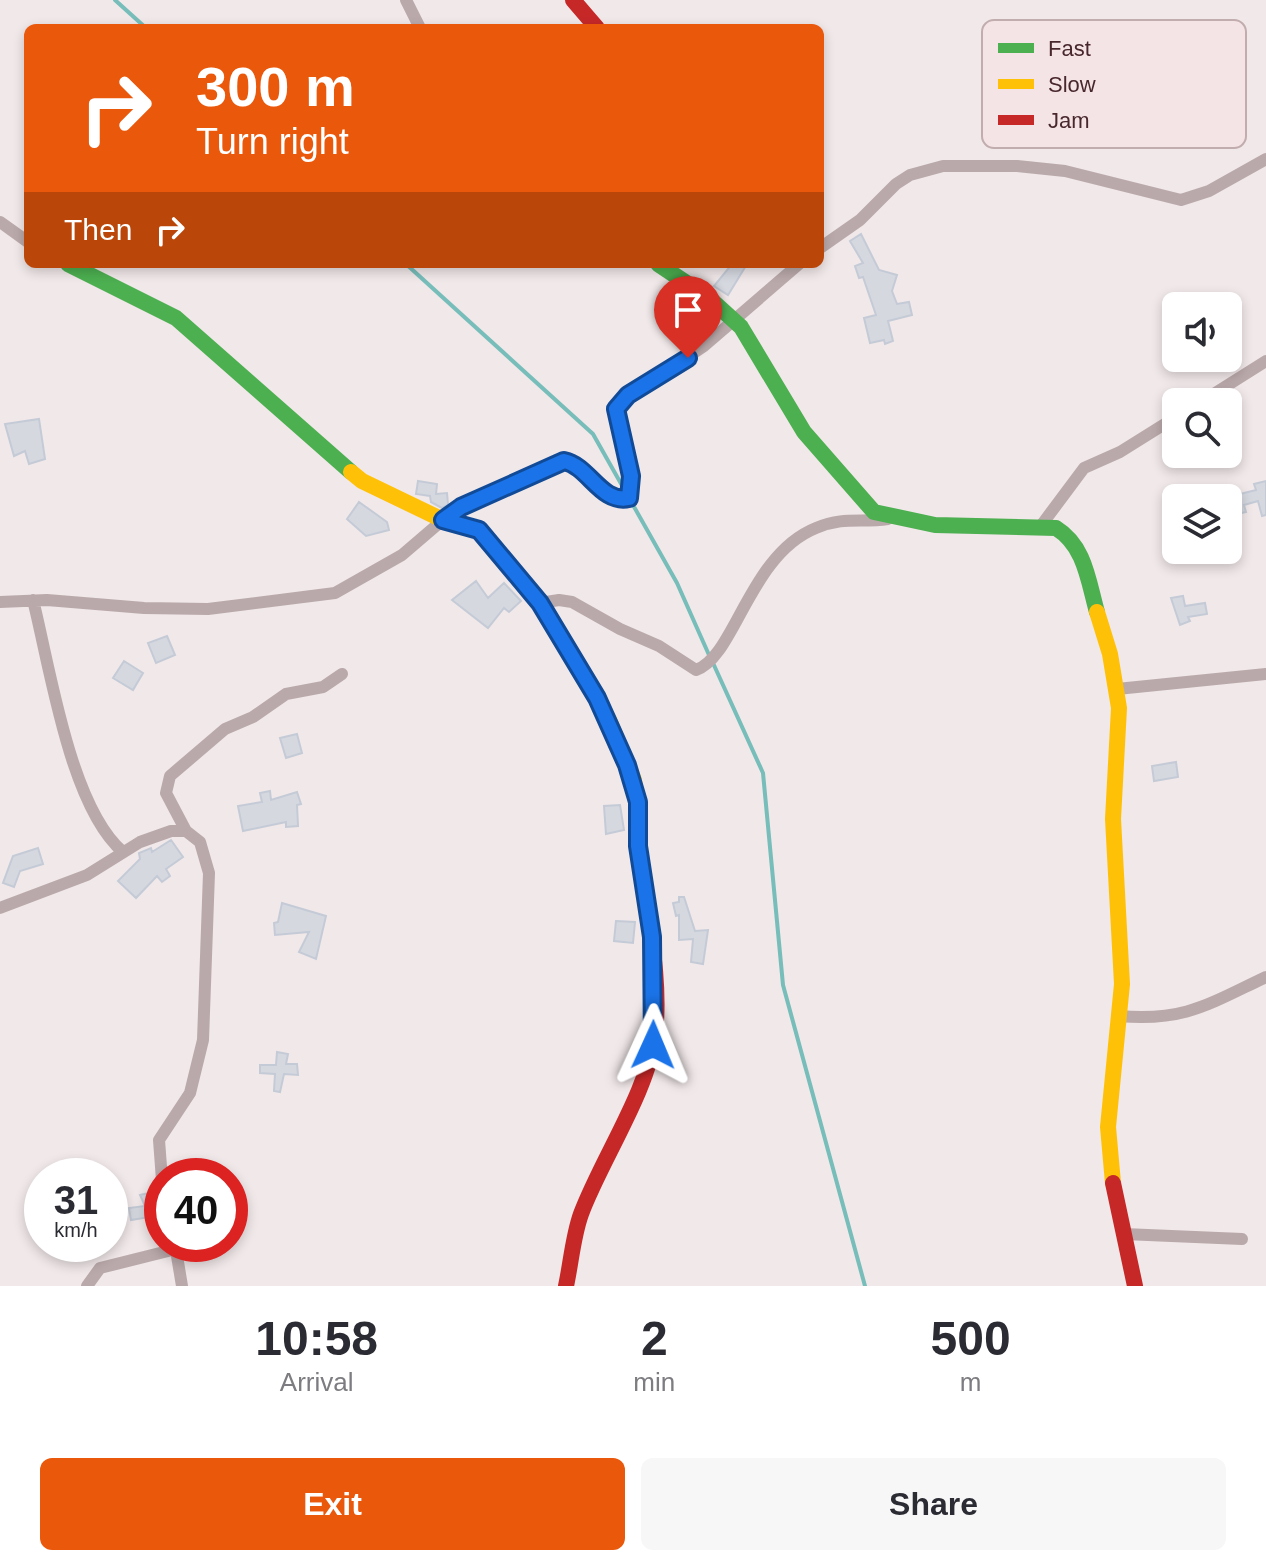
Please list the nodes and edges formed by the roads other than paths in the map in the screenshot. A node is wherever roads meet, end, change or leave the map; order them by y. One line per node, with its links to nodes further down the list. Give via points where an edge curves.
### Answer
1 (406, 0): 3 (street)
2 (573, 0): 4 (street)
3 (418, 24)
4 (594, 24)
5 (1266, 159): 8 (street, via 1209,191 1181,200 1065,171 943,166 903,180)
6 (0, 222): 7 (street)
7 (24, 239)
8 (824, 245)
9 (76, 268): 17 (street, via 176,318 362,481)
10 (663, 268): 12 (street)
11 (795, 268): 12 (street)
12 (735, 321): 16 (street, via 804,432 865,505); 17 (street, via 620,402 616,414 631,476 629,498 606,493 579,466 564,461)
13 (1266, 361): 14 (street)
14 (1223, 388)
15 (1162, 426): 18 (street, via 1084,468)
16 (888, 519): 18 (street); 21 (street, via 847,519 808,532 785,547 757,580 717,653 696,670 579,605)
17 (443, 520): 19 (street, via 402,555 335,593 208,609); 21 (street, via 479,530)
18 (1040, 527): 24 (street, via 1065,532 1078,548)
19 (33, 600): 20 (street); 26 (street, via 78,779 108,836)
20 (0, 602)
21 (540, 603): 37 (street, via 609,720 634,780 652,937 652,1051 580,1217)
22 (342, 674): 25 (street, via 323,687 286,694 225,729 170,776 166,793)
23 (1266, 674): 24 (street)
24 (1117, 689): 29 (street, via 1113,819)
25 (186, 831): 26 (street, via 155,836); 30 (street, via 200,842 209,873 203,1040 190,1093 159,1140)
26 (123, 852): 27 (street, via 87,875)
27 (0, 908)
28 (1266, 977): 29 (street, via 1183,1015)
29 (1119, 1016): 31 (street, via 1108,1127)
30 (160, 1158)
31 (1124, 1234): 32 (street); 38 (street)
32 (1242, 1239)
33 (144, 1255): 35 (street, via 100,1268)
34 (178, 1262): 36 (street)
35 (87, 1286)
36 (182, 1286)
37 (566, 1286)
38 (1135, 1286)

